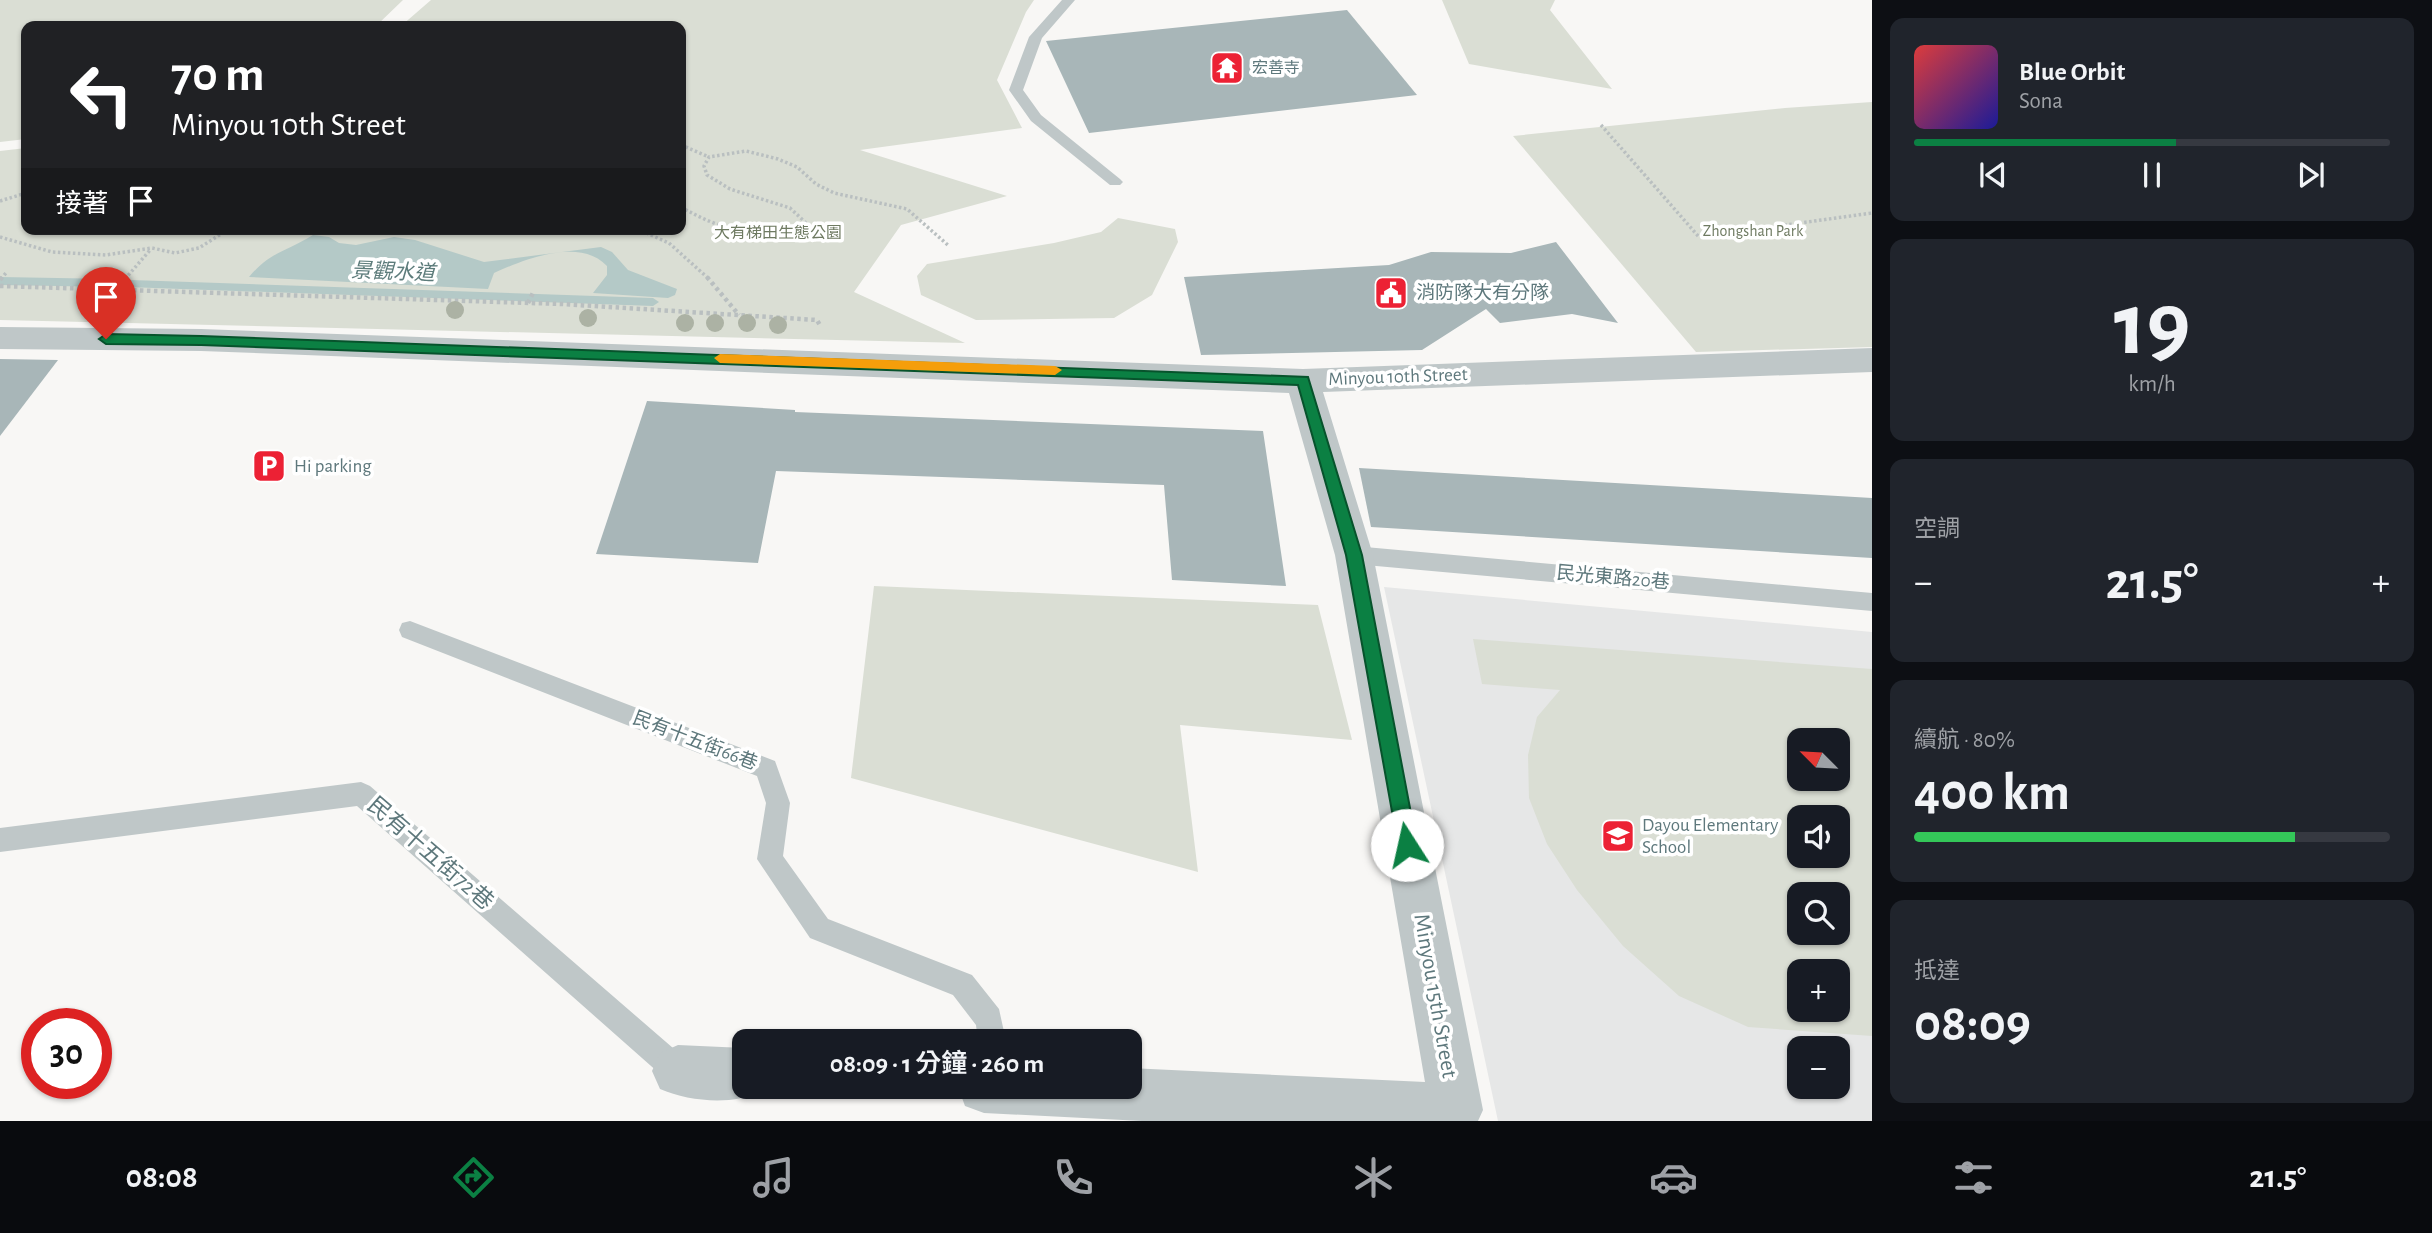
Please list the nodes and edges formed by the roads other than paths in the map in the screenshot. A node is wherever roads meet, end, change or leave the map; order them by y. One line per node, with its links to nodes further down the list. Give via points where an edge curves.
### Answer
1 (1069, 0): 2 (lane, via 1036,37 1016,90 1036,118)
2 (1115, 182)
3 (0, 338): 5 (street, Minyou 10th Street, via 201,340)
4 (1872, 359): 5 (street, Minyou 10th Street)
5 (1303, 381): 6 (street, Minyou 15th Street)
6 (1354, 555): 7 (lane, 民光東路20巷); 14 (street, Minyou 15th Street)
7 (1872, 602)
8 (410, 630): 10 (lane, 民有十五街66巷, via 767,769 778,803 770,859 819,929 962,985 989,1019)
9 (0, 840): 11 (lane, 民有十五街72巷, via 362,794)
10 (990, 1029)
11 (678, 1071): 12 (street)
12 (732, 1073)
13 (1142, 1096): 14 (street, Minyou 15th Street)
14 (1457, 1115)

